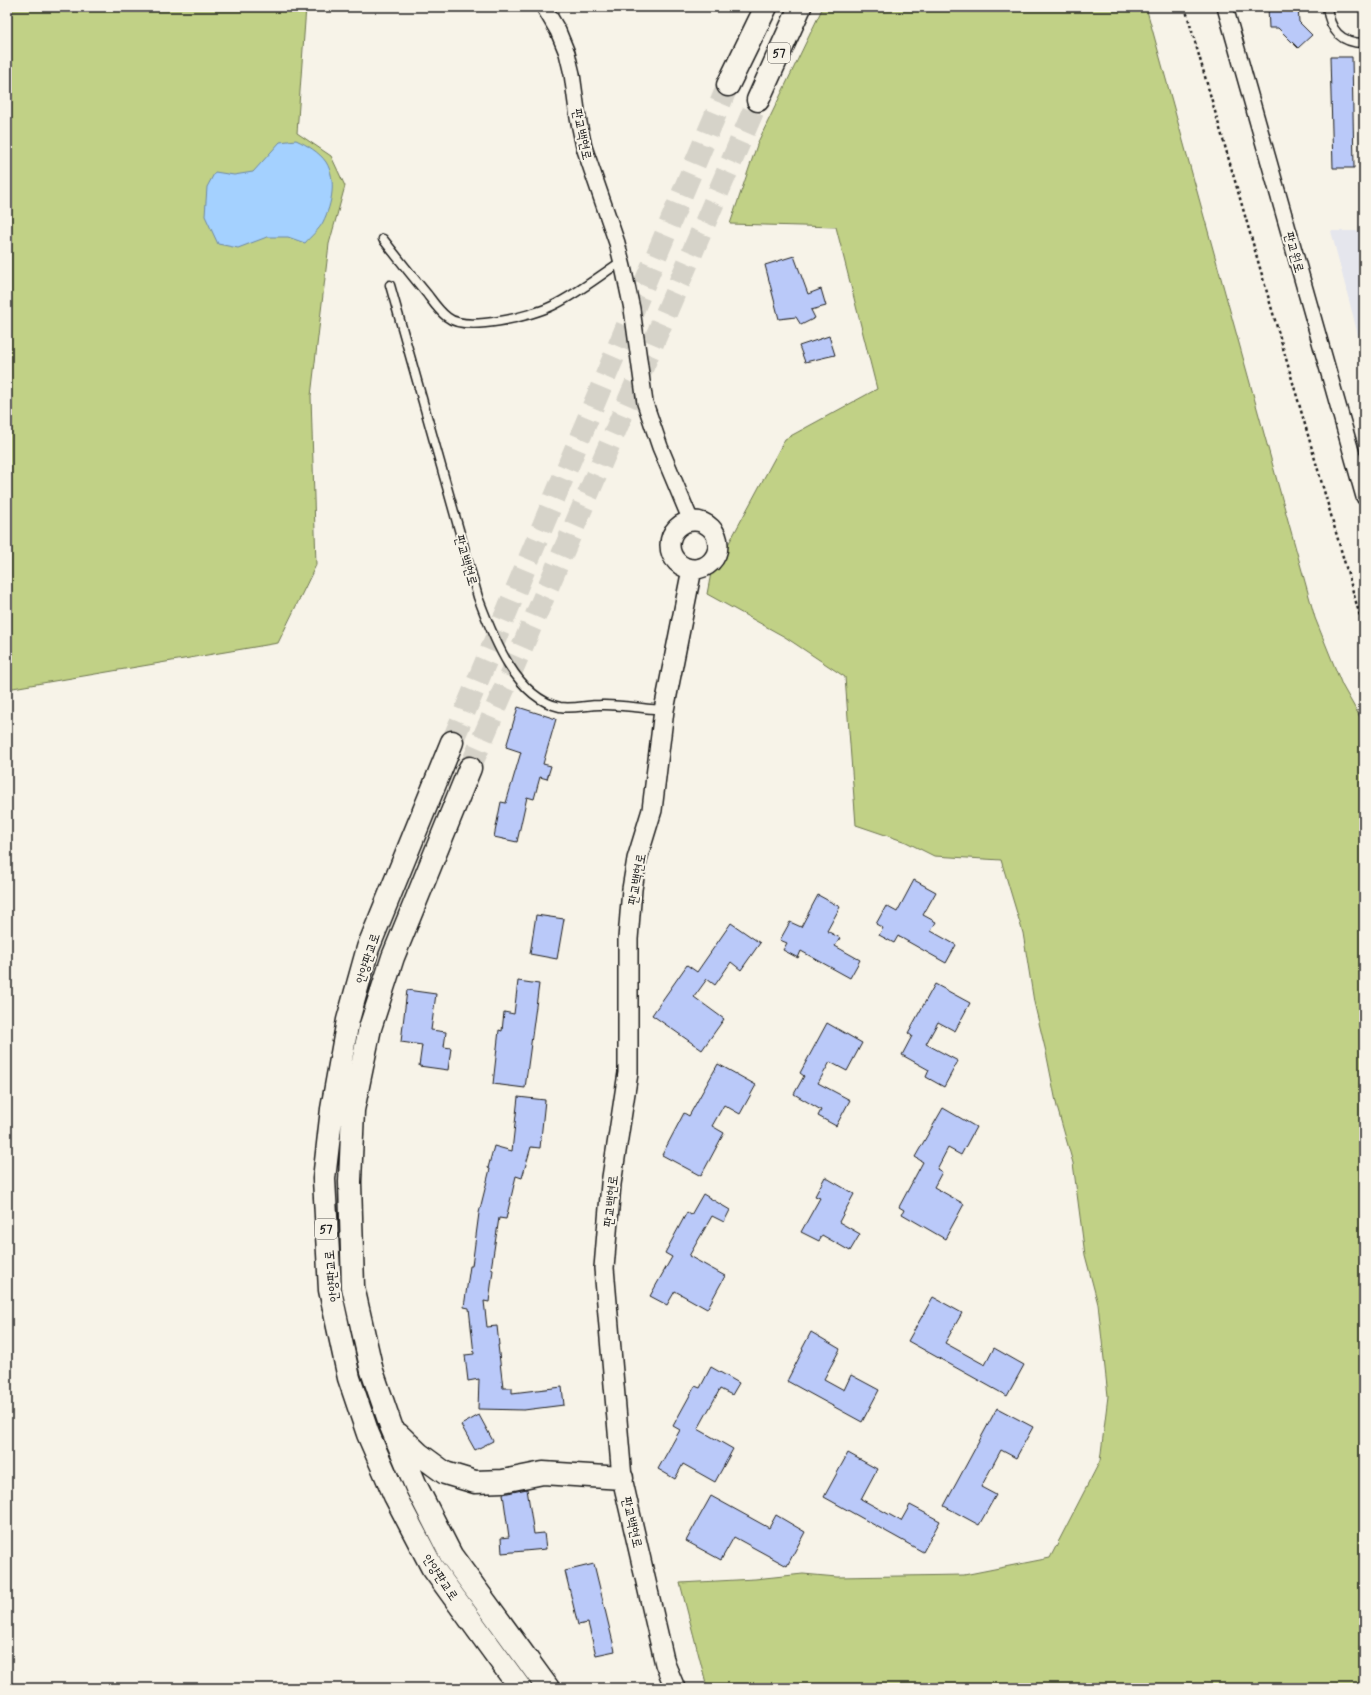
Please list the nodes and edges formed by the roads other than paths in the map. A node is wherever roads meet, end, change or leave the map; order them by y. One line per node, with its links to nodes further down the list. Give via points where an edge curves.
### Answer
1 (544, 7): 10 (street, 판교백현로, via 558,31 566,53 584,147)
2 (766, 7): 7 (main road, 57)
3 (800, 7): 8 (main road, 57)
4 (1226, 7): 12 (street, 판교원로)
5 (1327, 7): 6 (lane, via 1336,32 1343,40)
6 (1364, 43)
7 (728, 85)
8 (758, 100)
9 (383, 239): 10 (lane, via 447,318 459,323 487,323 540,311 573,294)
10 (622, 261): 13 (street, 판교백현로, via 632,309 645,404)
11 (390, 285): 15 (lane, 판교백현로, via 478,596 493,636 507,662 532,692 560,707 600,704)
12 (1364, 497)
13 (691, 521): 14 (street, via 678,526 670,545 674,558); 14 (street, via 707,524 713,529 719,544 718,552 708,565)
14 (692, 569): 15 (street, 판교백현로)
15 (664, 710): 19 (street, 판교백현로, via 652,810 632,889 628,940 628,1073 611,1184 604,1268)
16 (452, 742): 20 (main road, 안양판교로 / 57, via 368,948 348,1020 332,1109 324,1180 330,1290 349,1378 368,1434 395,1496 432,1566)
17 (470, 768): 18 (main road, 안양판교로 / 57, via 393,957 370,1028 353,1110 350,1182 353,1287 372,1371)
18 (391, 1426): 19 (main road, via 419,1454 445,1473 475,1482 503,1481 543,1473); 21 (main road, 안양판교로 / 57, via 416,1486 451,1555)
19 (622, 1478): 22 (street, 판교백현로, via 665,1664)
20 (520, 1688)
21 (548, 1688)
22 (675, 1688)

